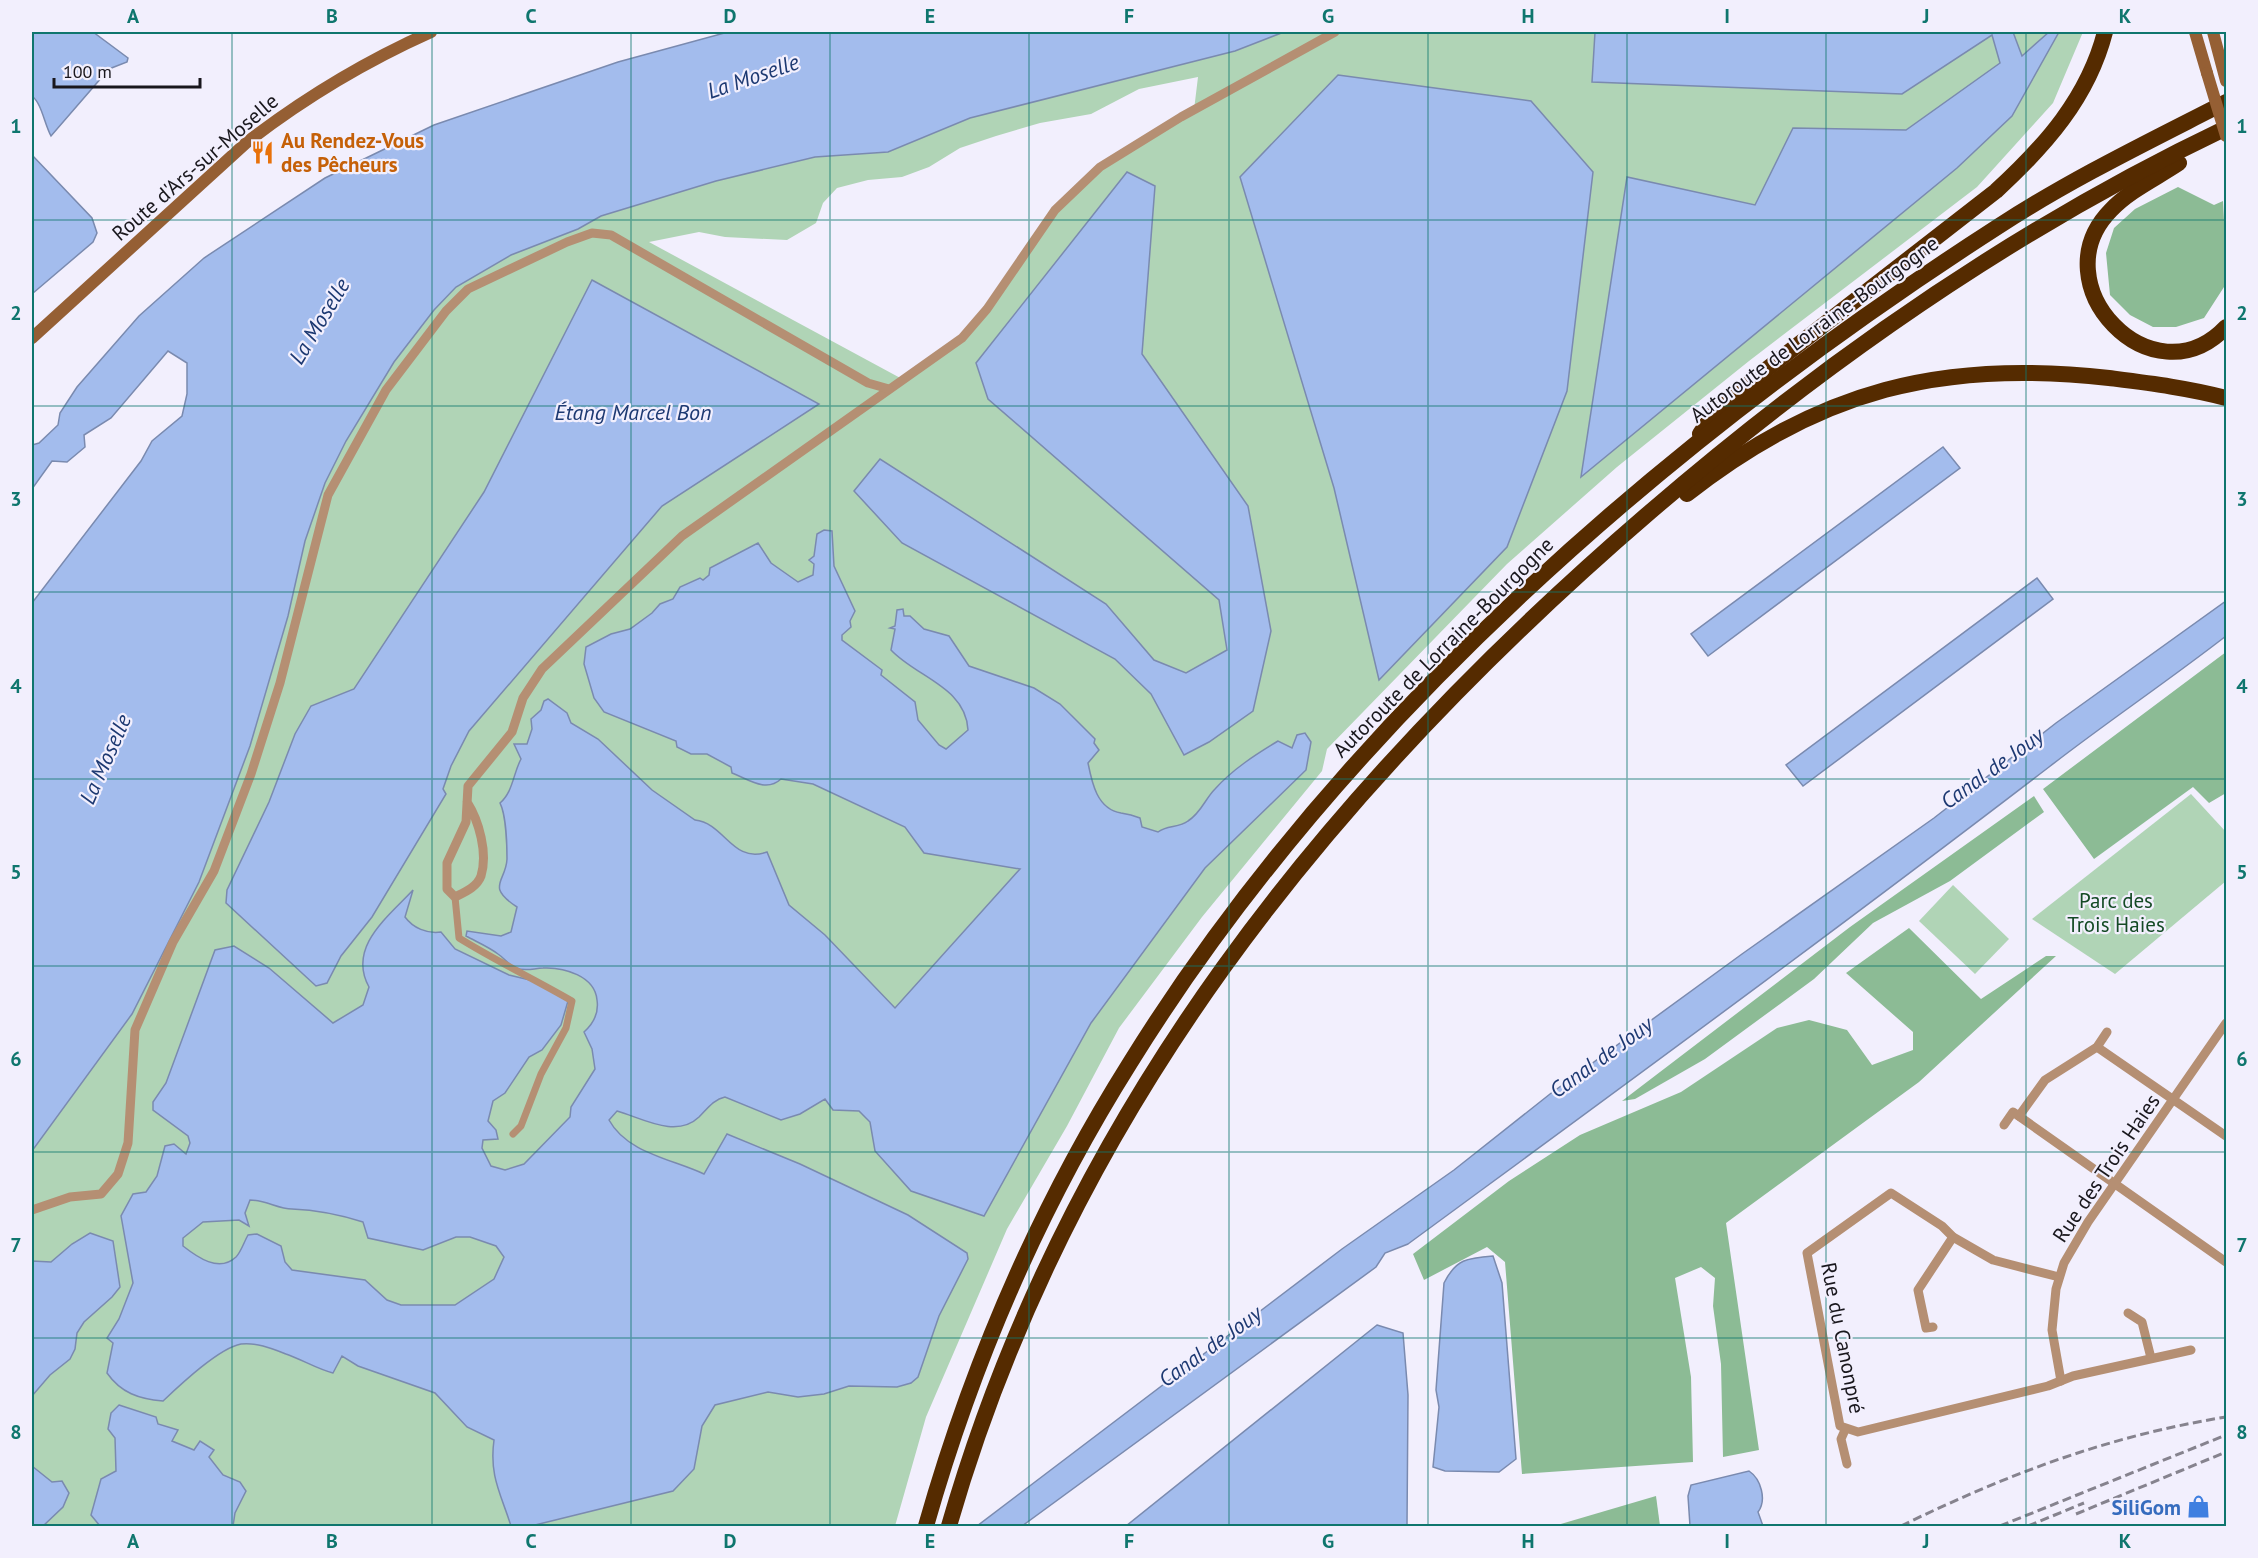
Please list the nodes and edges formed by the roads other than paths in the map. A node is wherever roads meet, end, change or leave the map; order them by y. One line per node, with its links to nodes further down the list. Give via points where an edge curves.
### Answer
1 (431, 32): 14 (main road, Route d'Ars-sur-Moselle, via 338,77 273,122)
2 (1335, 32): 15 (street, via 1181,117 1100,167 1055,210 987,309 962,338)
3 (2105, 32): 17 (highway, via 2076,101 2033,157 1996,191 1718,408)
4 (2195, 32): 10 (main road, bridge)
5 (2213, 32): 6 (main road)
6 (2226, 81)
7 (2226, 90): 12 (highway, via 2102,156)
8 (2226, 102): 12 (highway, Autoroute de Lorraine-Bourgogne)
9 (2226, 128): 11 (highway, Autoroute de Lorraine-Bourgogne)
10 (2226, 136)
11 (2198, 142): 13 (highway, via 2186,158 2111,210 2094,238 2089,272 2101,313 2112,326 2140,345 2157,350 2190,349 2218,337); 18 (highway, Autoroute de Lorraine-Bourgogne, via 2005,250 1861,346 1713,457)
12 (2002, 223): 17 (highway, Autoroute de Lorraine-Bourgogne, via 1852,325)
13 (2226, 327)
14 (32, 338)
15 (889, 389): 19 (street, via 682,536 542,669 523,698 512,732 468,786); 30 (street, via 868,383 611,236 592,233 567,242 468,289 446,311 386,390 328,495 280,683 251,774 214,871 173,942 135,1030 128,1143 118,1174 101,1194 70,1197)
16 (2226, 398): 18 (highway, via 2119,379 2028,371 1963,374 1912,382 1854,398 1761,441)
17 (1691, 446): 42 (highway, Autoroute de Lorraine-Bourgogne, via 1538,580 1393,726 1266,872 1172,999 1088,1134 1035,1235 976,1373)
18 (1589, 564): 41 (highway, Autoroute de Lorraine-Bourgogne, via 1461,687 1348,809 1241,940 1190,1012 1118,1126 1055,1246 997,1379)
19 (467, 802): 20 (street, via 466,822 447,863 447,889); 20 (street, via 480,834 481,876 473,887)
20 (455, 897): 27 (street, via 459,938 510,970 572,1001 566,1028 541,1074 521,1126)
21 (2226, 1023): 24 (street, Rue des Trois Haies)
22 (2107, 1032): 23 (street)
23 (2097, 1047): 24 (street); 25 (street, via 2045,1080)
24 (2174, 1100): 28 (street); 29 (street, Rue des Trois Haies)
25 (2019, 1116): 26 (street, via 2013,1112); 29 (street)
26 (2004, 1125)
27 (513, 1134)
28 (2226, 1136)
29 (2115, 1184): 32 (street); 33 (street, Rue des Trois Haies, via 2079,1235)
30 (32, 1210)
31 (1953, 1237): 33 (street, Rue du Canonpré, via 1993,1260); 35 (street, via 1918,1290 1926,1328); 39 (street, Rue du Canonpré, via 1891,1193 1807,1253 1838,1419)
32 (2226, 1262)
33 (2059, 1276): 38 (street, Rue des Trois Haies, via 2052,1330)
34 (2128, 1313): 37 (street, via 2142,1323)
35 (1933, 1327)
36 (2191, 1350): 37 (street, Rue du Canonpré)
37 (2151, 1358): 38 (street, Rue du Canonpré)
38 (2061, 1381): 39 (street, Rue du Canonpré, via 1858,1432)
39 (1845, 1430): 40 (street, Rue du Canonpré, via 1841,1438)
40 (1846, 1464)
41 (949, 1524)
42 (926, 1525)

